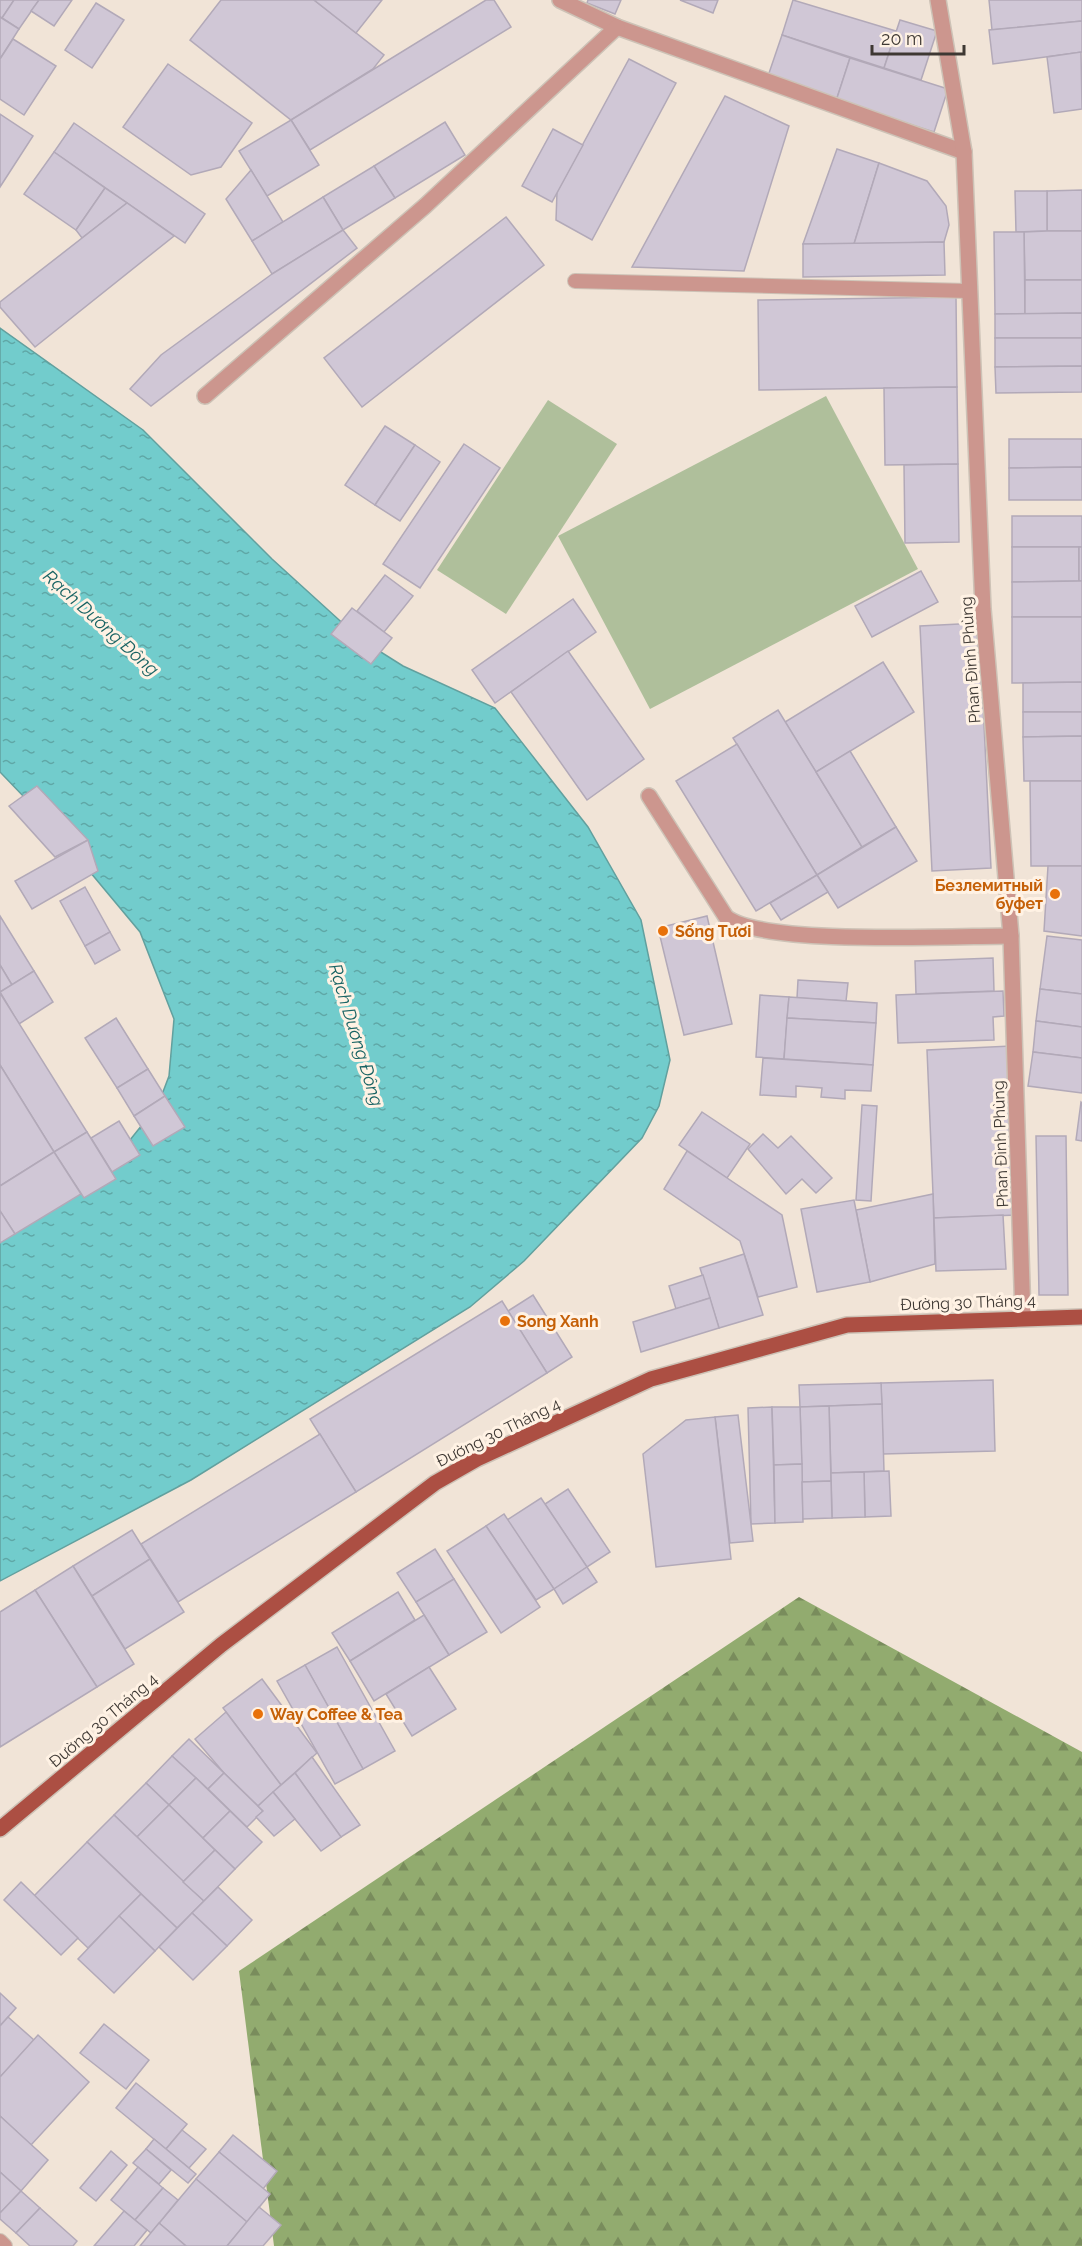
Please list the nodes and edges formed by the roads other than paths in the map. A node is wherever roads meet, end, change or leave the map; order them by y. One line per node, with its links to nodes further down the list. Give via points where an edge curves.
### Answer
1 (560, 0): 3 (street)
2 (938, 0): 4 (street, Phan Đình Phùng)
3 (616, 27): 4 (street); 7 (street, via 425,206)
4 (964, 152): 6 (street, Phan Đình Phùng)
5 (575, 281): 6 (lane)
6 (968, 291): 9 (street, Phan Đình Phùng, via 983,609)
7 (205, 396)
8 (650, 795): 9 (street, via 726,917 740,927 770,933)
9 (1011, 936): 11 (street, Phan Đình Phùng)
10 (1082, 1317): 11 (main road, Đường 30 Tháng 4)
11 (1023, 1318): 12 (main road, Đường 30 Tháng 4, via 847,1325 651,1379 477,1459 435,1484 221,1645)
12 (0, 1829)
13 (0, 2241): 14 (lane)
14 (5, 2246)

